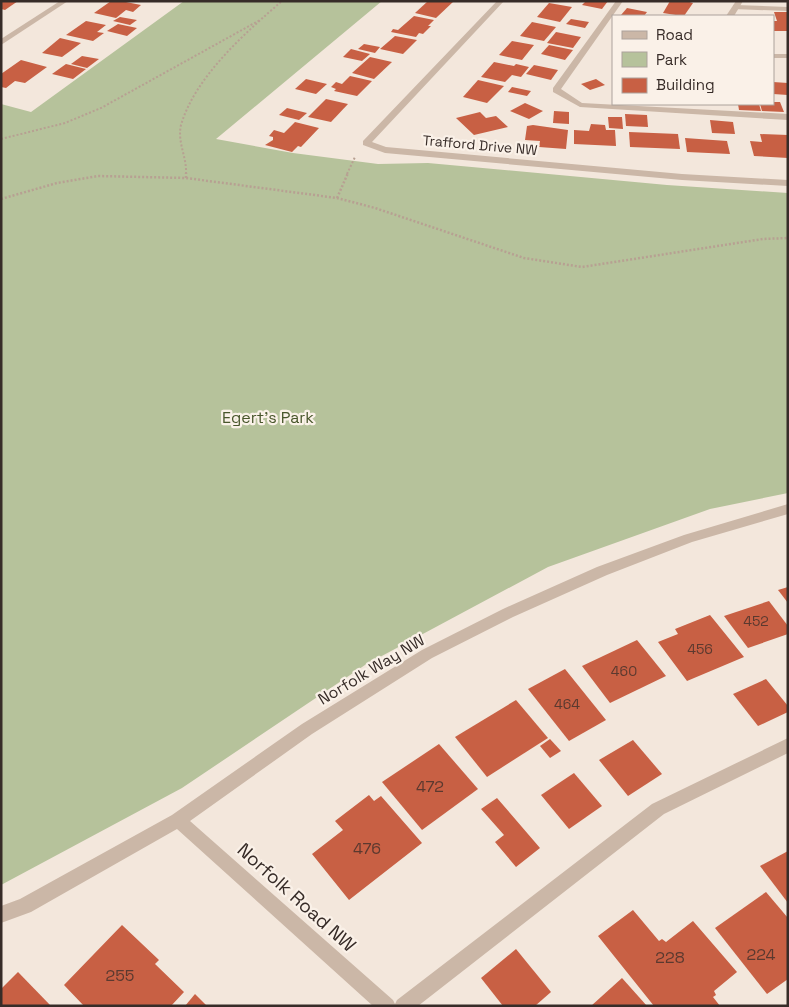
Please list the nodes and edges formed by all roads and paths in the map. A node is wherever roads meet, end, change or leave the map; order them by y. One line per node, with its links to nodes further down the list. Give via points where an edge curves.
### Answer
1 (65, 1): 9 (street)
2 (282, 1): 8 (path)
3 (501, 1): 14 (street)
4 (620, 1): 12 (street, via 556,90 580,105)
5 (738, 4): 6 (street); 7 (street)
6 (788, 9)
7 (731, 15)
8 (260, 20): 13 (path, via 101,108 65,123); 15 (path, via 200,83 190,104 180,143 187,161)
9 (1, 43)
10 (774, 56): 11 (street)
11 (788, 56)
12 (788, 116)
13 (1, 139)
14 (366, 143): 16 (street, Trafford Drive NW, via 404,152); 17 (path, via 357,153)
15 (186, 178): 17 (path); 18 (path, via 98,176 57,183)
16 (788, 183)
17 (337, 198): 19 (path, via 524,258 582,267)
18 (1, 199)
19 (788, 238)
20 (788, 509): 22 (street, Norfolk Way NW, via 689,538 602,571 443,646 308,729)
21 (788, 745): 25 (street, via 658,809)
22 (178, 820): 23 (street, Norfolk Way NW, via 25,906); 24 (street, Norfolk Road NW)
23 (1, 915)
24 (387, 1006)
25 (403, 1006)

